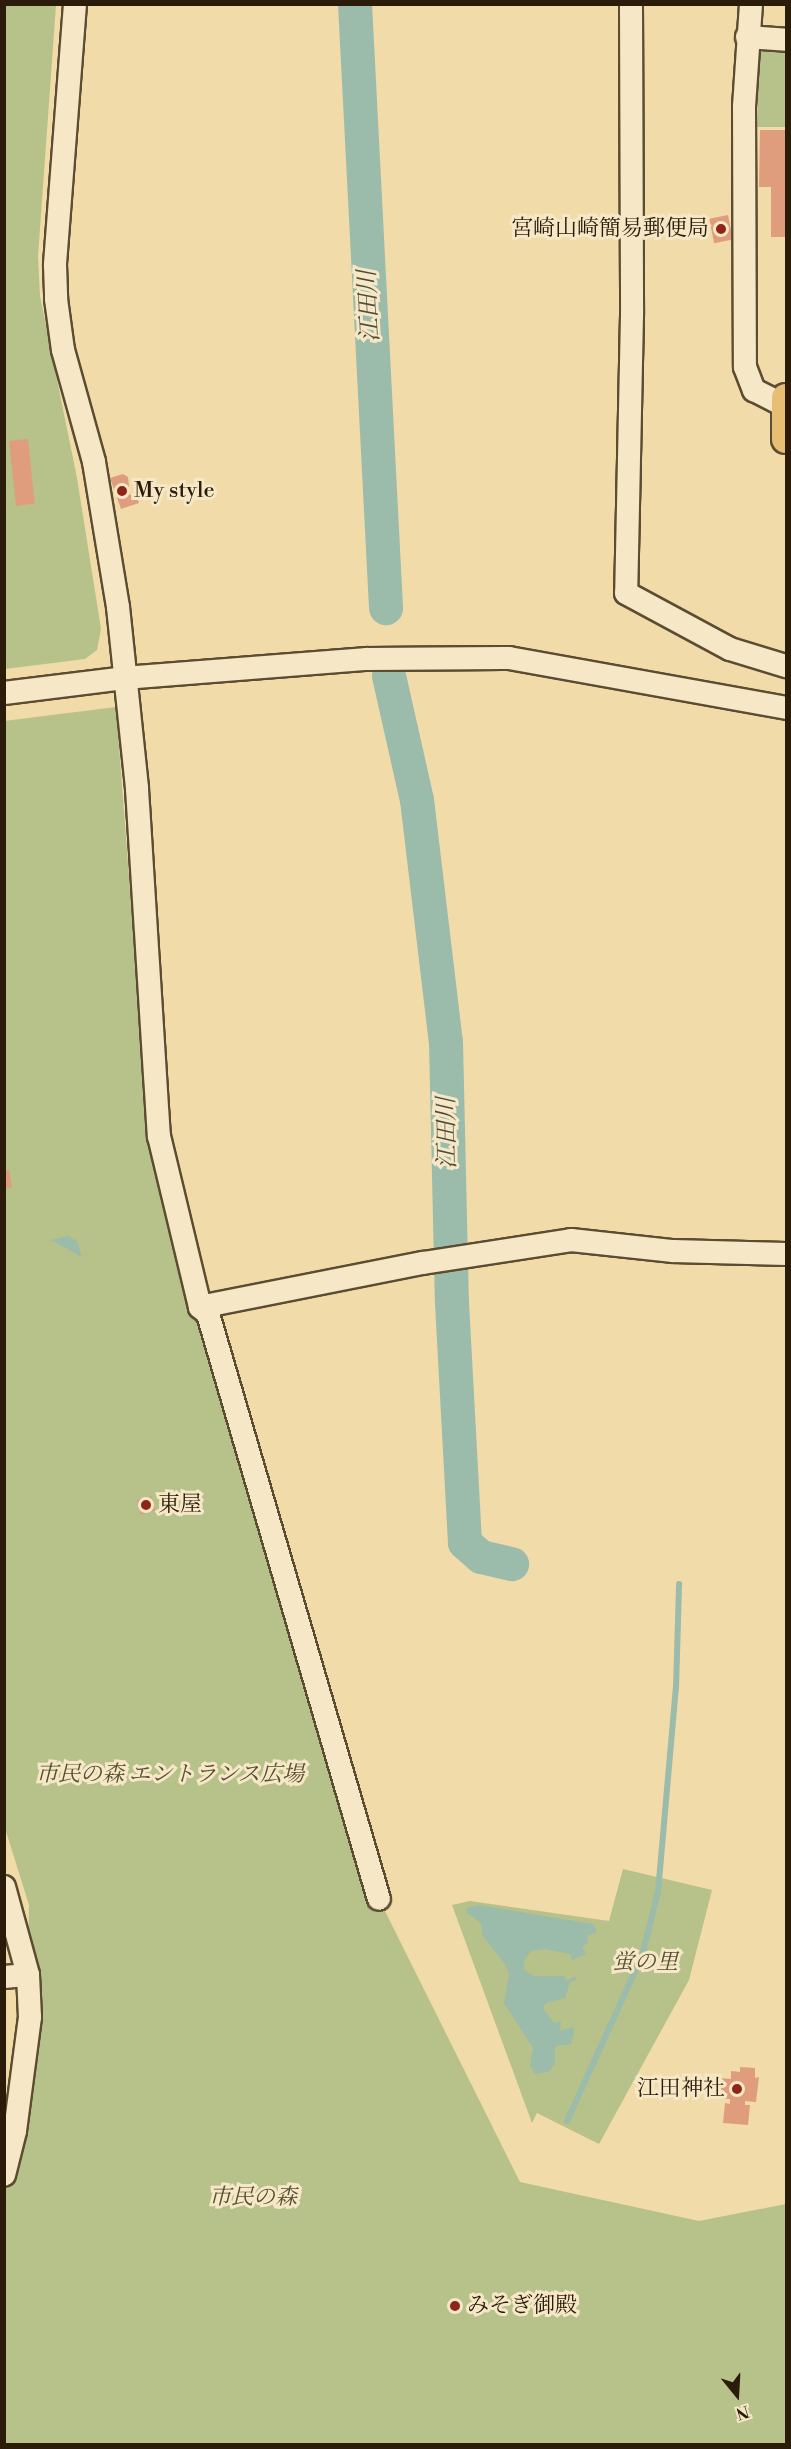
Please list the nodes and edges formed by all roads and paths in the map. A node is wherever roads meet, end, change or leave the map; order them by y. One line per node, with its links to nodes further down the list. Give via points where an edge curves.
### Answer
1 (75, 4): 9 (street, via 55,255 56,299 63,350 105,524)
2 (631, 4): 8 (street, via 632,315 626,593 730,649)
3 (751, 4): 4 (street)
4 (747, 37): 5 (street); 6 (street, via 745,367 754,390)
5 (786, 40)
6 (786, 402): 7 (main road)
7 (786, 438)
8 (786, 666)
9 (124, 678): 10 (street); 11 (street, via 367,659 509,657); 13 (street, via 137,789 159,1136)
10 (4, 693)
11 (786, 708)
12 (786, 1254): 13 (street, via 673,1251 571,1240 423,1263)
13 (200, 1307): 15 (street, via 208,1314)
14 (4, 1887): 16 (street)
15 (379, 1899)
16 (28, 1975): 17 (street); 18 (street, via 30,2017 15,2131)
17 (4, 1977)
18 (4, 2175)

